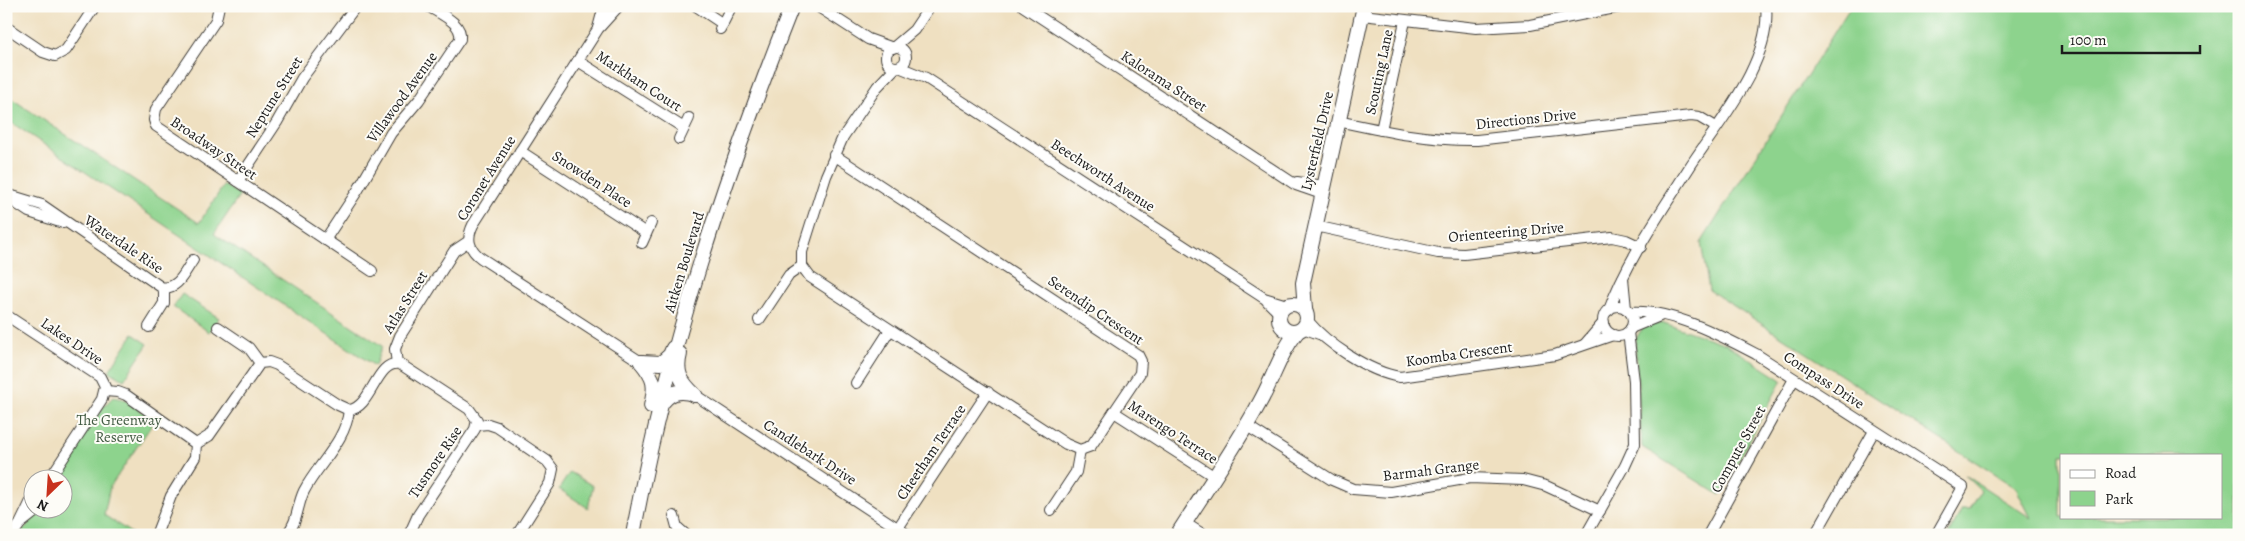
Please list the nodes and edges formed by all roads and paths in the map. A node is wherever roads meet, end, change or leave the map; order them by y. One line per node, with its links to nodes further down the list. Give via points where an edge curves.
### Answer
1 (94, 6): 17 (street, via 66,50 56,56 44,52)
2 (219, 6): 36 (street, Broadway Street, via 216,20 156,109 154,120 160,130)
3 (356, 6): 36 (street, Neptune Street, via 305,73)
4 (428, 6): 42 (street, Villawood Avenue, via 458,27 460,40 391,133)
5 (604, 6): 18 (street, Coronet Avenue)
6 (696, 6): 14 (street, via 721,26)
7 (792, 6): 46 (main road, Aitken Boulevard, via 747,122)
8 (930, 6): 19 (street)
9 (1023, 6): 37 (street, Kalorama Street, via 1303,189)
10 (1625, 6): 16 (street, via 1530,25 1476,28)
11 (1766, 6): 30 (street, via 1762,48 1751,74)
12 (616, 7): 18 (street, Coronet Avenue)
13 (820, 8): 20 (street)
14 (730, 9)
15 (1363, 11): 16 (street); 29 (main road, Lysterfield Drive)
16 (1405, 21): 32 (street, Scouting Lane)
17 (6, 27)
18 (598, 29): 24 (street, Coronet Avenue)
19 (914, 30): 21 (street); 22 (street)
20 (868, 39): 21 (street); 23 (street)
21 (893, 47): 22 (street, via 904,50); 23 (street)
22 (906, 57): 25 (street, via 904,64); 26 (street, Beechworth Avenue)
23 (886, 59): 25 (street, via 890,66); 27 (street)
24 (578, 60): 31 (street, Markham Court); 34 (street, Coronet Avenue)
25 (897, 67): 26 (street, Beechworth Avenue); 27 (street)
26 (926, 78): 53 (street, Beechworth Avenue, via 1264,298)
27 (877, 87): 35 (street)
28 (689, 118): 31 (street, Markham Court)
29 (1338, 121): 32 (street, Directions Drive); 37 (main road, Lysterfield Drive)
30 (1716, 127): 32 (street, Directions Drive, via 1691,116 1453,141); 45 (street)
31 (684, 128): 33 (street, Markham Court)
32 (1381, 130)
33 (679, 138)
34 (520, 151): 41 (street, Snowden Place); 44 (street, Coronet Avenue, via 473,225)
35 (834, 155): 48 (street, via 802,252); 79 (street, Serendip Crescent, via 1138,355 1142,366 1140,373)
36 (238, 181): 42 (street, Broadway Street)
37 (1323, 190): 40 (main road, Lysterfield Drive)
38 (6, 195): 52 (street, Waterdale Rise, via 29,212 68,225)
39 (651, 223): 41 (street)
40 (1315, 226): 45 (street, Orienteering Drive, via 1438,253 1464,254 1612,237); 51 (main road, Lysterfield Drive)
41 (646, 233): 43 (street)
42 (325, 240): 49 (street, Broadway Street)
43 (642, 244)
44 (470, 245): 69 (street, via 481,258); 70 (street, Atlas Street, via 450,258 398,341 395,349)
45 (1640, 247): 50 (street)
46 (704, 248): 66 (main road, Aitken Boulevard); 76 (main road, via 678,368 680,379)
47 (193, 260): 52 (street, Waterdale Rise, via 176,284)
48 (802, 266): 58 (street, via 785,280); 63 (street, via 810,277)
49 (372, 271)
50 (1623, 278): 54 (street); 55 (street)
51 (1303, 283): 53 (main road, Lysterfield Drive); 60 (main road, Lysterfield Drive)
52 (164, 288): 61 (street, Waterdale Rise, via 164,303)
53 (1286, 308): 60 (main road, via 1298,305); 60 (main road, via 1280,321)
54 (1609, 310): 55 (street, via 1620,307); 59 (street)
55 (1628, 310): 57 (street, Compass Drive); 64 (street, via 1632,317)
56 (6, 316): 74 (street, Lakes Drive, via 100,377)
57 (1661, 316): 64 (street); 72 (street, Compass Drive, via 1672,317 1728,340)
58 (759, 320)
59 (1604, 322): 65 (street, via 1605,328); 67 (street)
60 (1299, 323): 67 (street, Koomba Crescent, via 1367,366 1400,377 1555,355); 81 (main road)
61 (149, 327)
62 (218, 327): 71 (street, via 248,348)
63 (890, 330): 73 (street); 75 (street)
64 (1630, 330): 65 (street); 68 (street)
65 (1614, 335): 67 (street, Koomba Crescent); 68 (street)
66 (676, 342): 69 (main road, via 670,355 661,362); 77 (main road, Aitken Boulevard)
67 (1583, 346)
68 (1632, 360): 89 (street, via 1635,444)
69 (641, 362): 85 (main road, via 651,373 654,384 646,425)
70 (397, 363): 78 (street, via 386,369 359,407); 80 (street, Tusmore Rise, via 469,409)
71 (260, 364): 78 (street, via 269,362 277,365); 83 (street, via 212,432)
72 (1794, 378): 82 (street, Compass Drive); 107 (street, Compute Street)
73 (856, 383)
74 (106, 391): 83 (street, via 126,395); 86 (street)
75 (988, 392): 84 (street); 95 (street, Cheetham Terrace)
76 (695, 395): 77 (main road, via 676,392); 95 (street, Candlebark Drive)
77 (659, 407): 85 (main road, Aitken Boulevard)
78 (349, 410): 96 (street, via 346,428 305,489 294,525)
79 (1114, 412): 84 (street, Serendip Crescent, via 1096,441); 87 (street, Marengo Terrace)
80 (477, 425): 99 (street, Tusmore Rise, via 418,515); 100 (street, via 497,427 547,461 553,469 550,483)
81 (1247, 426): 87 (main road); 89 (street, Barmah Grange, via 1332,480 1353,489 1391,492 1470,478 1523,480 1546,486)
82 (1874, 431): 108 (street); 109 (street, Compass Drive, via 1963,487)
83 (196, 444): 98 (street, via 195,457 171,496)
84 (1080, 450): 88 (street, via 1076,472)
85 (646, 466): 101 (main road, Aitken Boulevard)
86 (57, 468)
87 (1215, 477): 93 (main road)
88 (1051, 510)
89 (1600, 511): 106 (street)
90 (674, 516): 102 (street, via 677,527)
91 (23, 518): 94 (street)
92 (28, 518): 94 (street)
93 (1185, 523): 104 (main road); 105 (street)
94 (20, 524): 97 (street)
95 (898, 528): 103 (street, Candlebark Drive)
96 (287, 534)
97 (12, 535)
98 (156, 535)
99 (409, 535)
100 (517, 535)
101 (633, 535)
102 (686, 535)
103 (908, 535)
104 (1177, 535)
105 (1204, 535)
106 (1586, 535)
107 (1708, 535)
108 (1815, 535)
109 (1936, 535)

